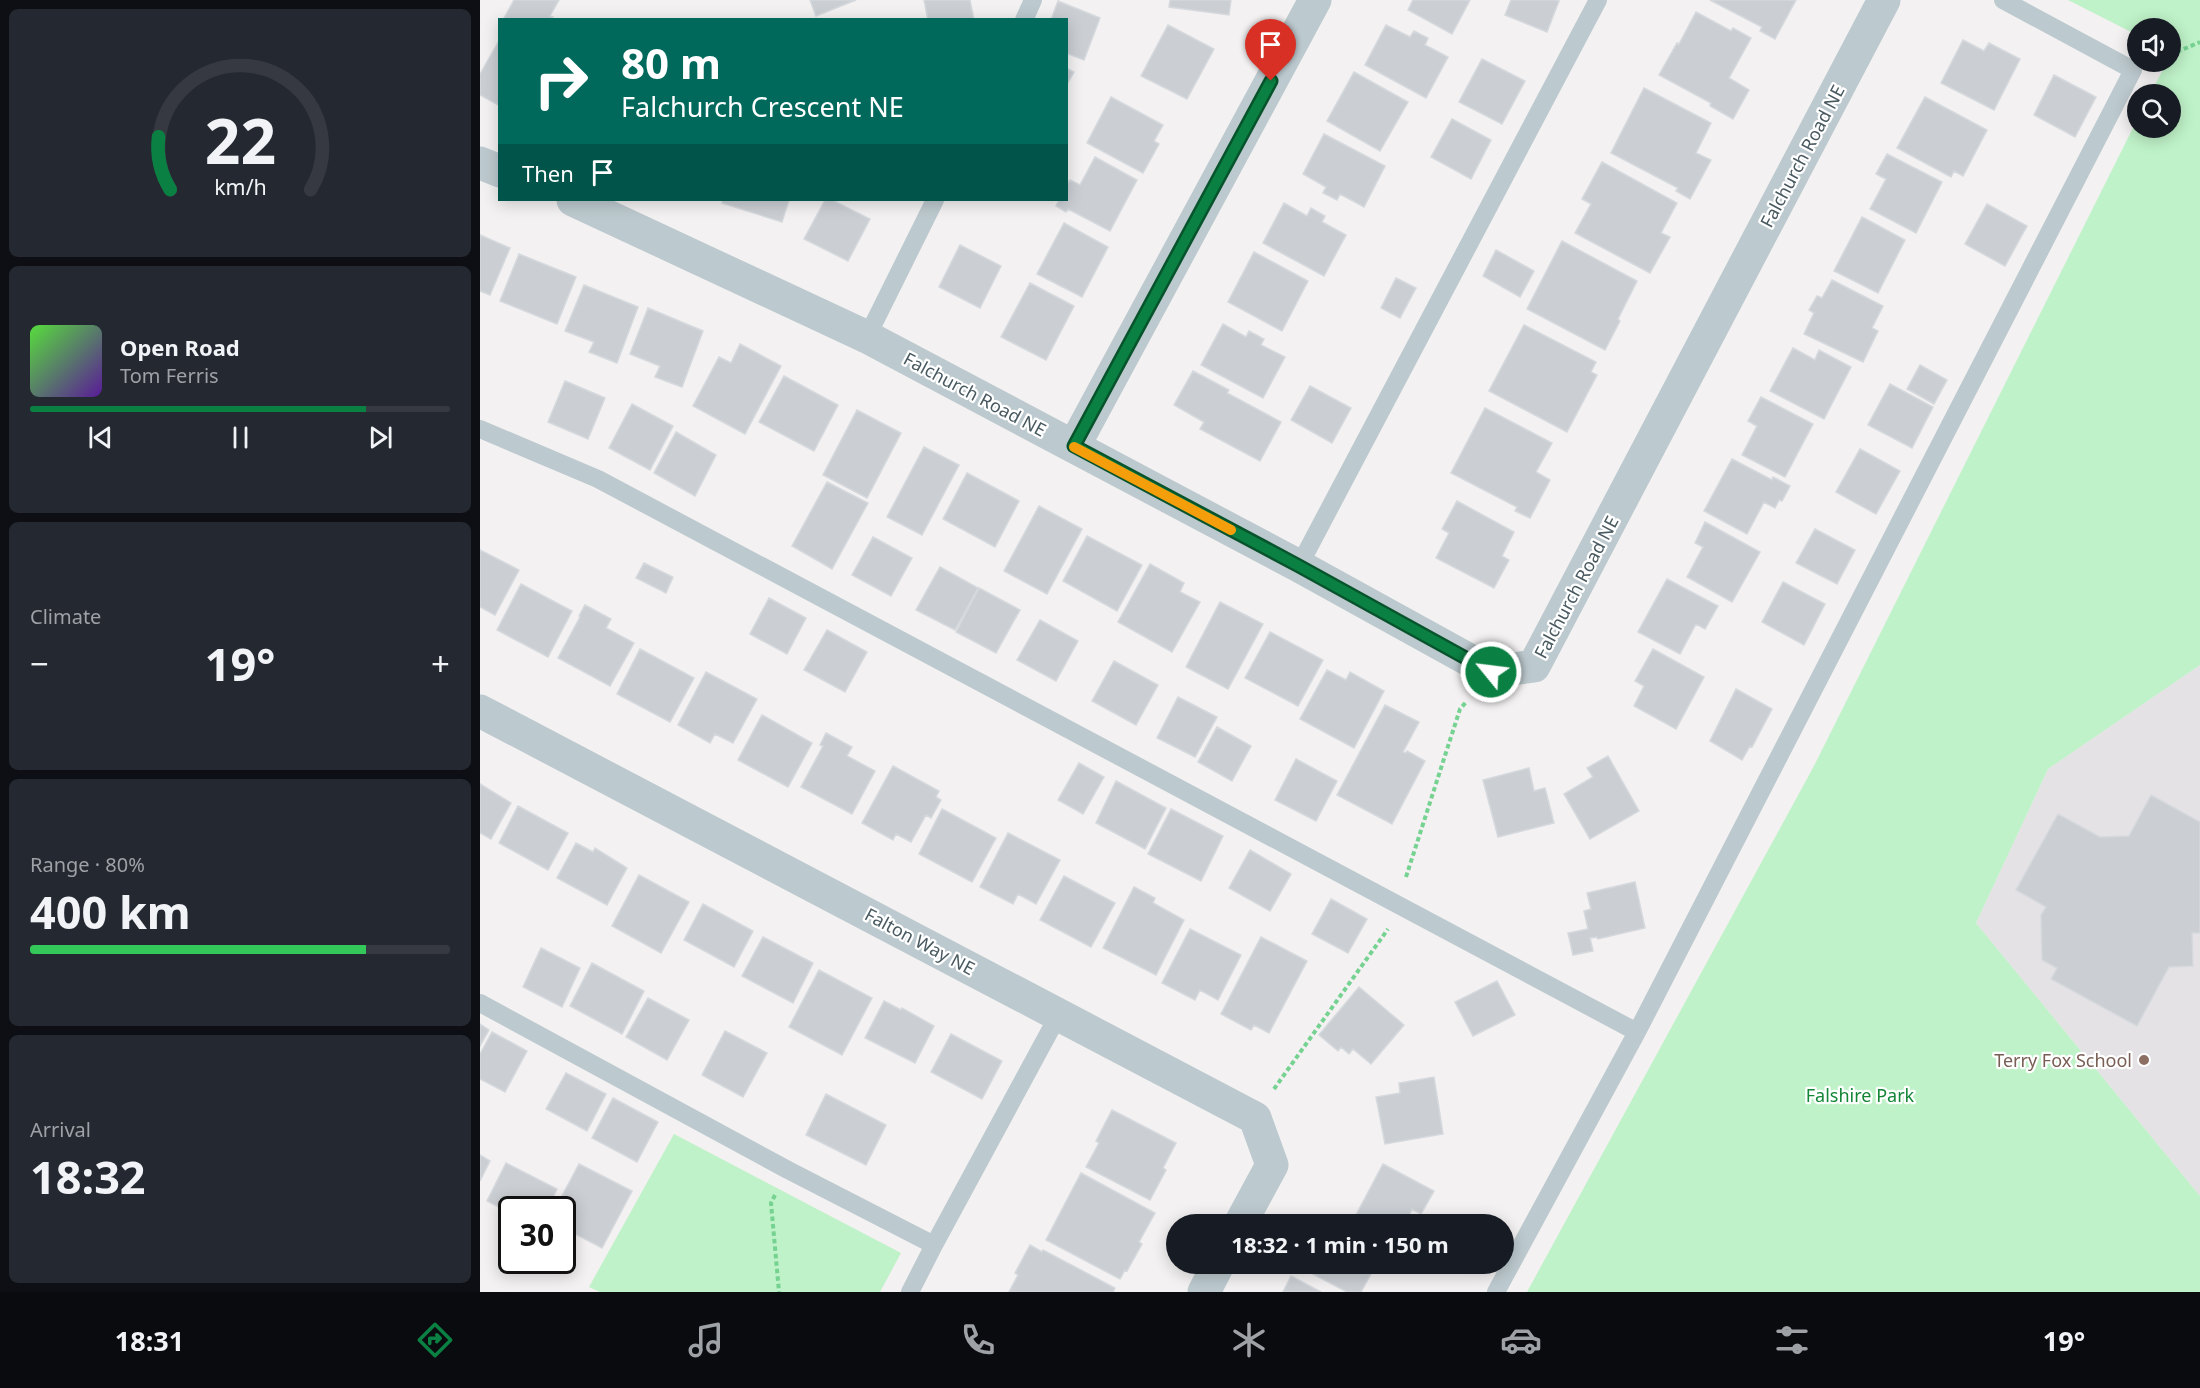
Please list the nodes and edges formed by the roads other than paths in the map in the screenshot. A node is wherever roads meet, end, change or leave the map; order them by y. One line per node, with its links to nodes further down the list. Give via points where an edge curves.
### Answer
1 (1033, 0): 6 (lane)
2 (1315, 0): 13 (street)
3 (1598, 0): 14 (lane)
4 (1884, 0): 14 (street, Falchurch Road NE, via 1534,666 1491,672)
5 (2003, 0): 18 (lane, via 2133,70)
6 (1025, 18)
7 (480, 163): 8 (street)
8 (498, 170)
9 (935, 201): 11 (lane)
10 (588, 202): 11 (street, Falchurch Road NE)
11 (867, 337): 13 (street, Falchurch Road NE)
12 (480, 429): 18 (lane, via 598,479)
13 (1074, 446): 14 (street, Falchurch Road NE)
14 (1299, 566)
15 (480, 711): 17 (street, Falton Way NE)
16 (480, 1003): 20 (lane)
17 (1059, 1014): 19 (street, Falton Way NE, via 1255,1118 1272,1165); 20 (lane)
18 (1637, 1032): 24 (lane)
19 (1245, 1214)
20 (934, 1245): 22 (lane)
21 (1213, 1274): 23 (street)
22 (910, 1292)
23 (1204, 1292)
24 (1496, 1292)

